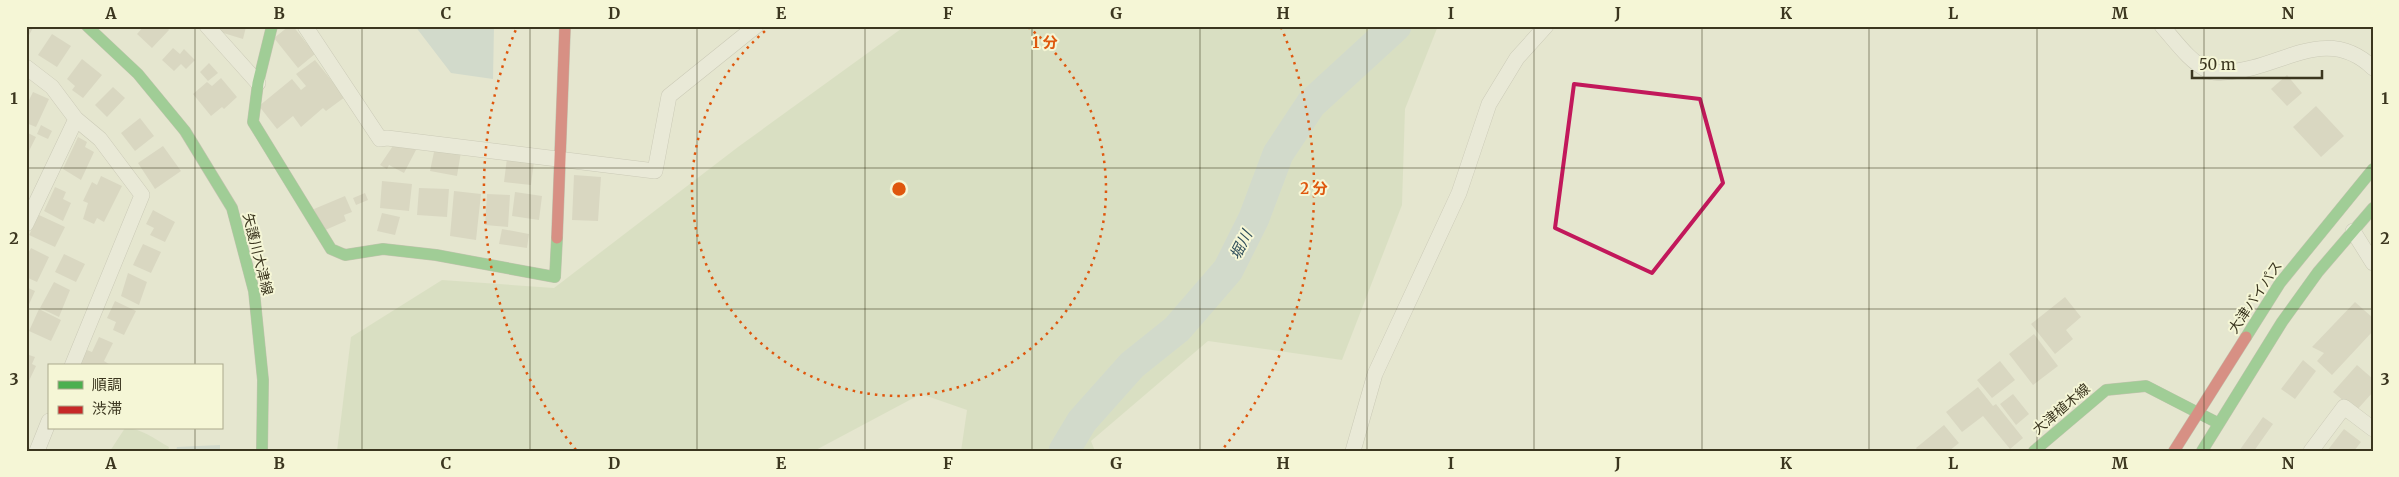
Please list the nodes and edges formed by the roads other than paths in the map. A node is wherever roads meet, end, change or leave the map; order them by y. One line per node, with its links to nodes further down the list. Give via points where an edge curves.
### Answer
1 (87, 26): 25 (main road, 矢護川大津線, via 138,74 185,131 232,208 254,291 264,380)
2 (207, 26): 11 (street)
3 (272, 26): 11 (main road)
4 (305, 26): 13 (street, via 380,139)
5 (565, 26): 13 (main road)
6 (756, 26): 13 (street, via 669,96 655,171)
7 (1546, 26): 26 (street, via 1517,58 1489,104 1459,193 1375,374)
8 (2162, 26): 10 (street, via 2194,61 2211,72 2239,71 2308,50 2338,48 2360,56)
9 (26, 67): 12 (street, via 52,87)
10 (2373, 68)
11 (258, 83): 13 (main road, via 253,122 331,249 345,255 383,248 555,277)
12 (76, 119): 16 (street); 19 (street, via 100,139 142,195)
13 (561, 159)
14 (2373, 169): 20 (main road, 大津バイパス, via 2280,284)
15 (2373, 208): 17 (main road)
16 (26, 224)
17 (2353, 231): 18 (street); 21 (main road, via 2282,322)
18 (2373, 263)
19 (73, 364)
20 (2196, 413): 21 (main road, 大津植木線); 27 (main road, 大津植木線, via 2146,386 2106,390); 28 (main road, 大津バイパス)
21 (2218, 422): 29 (main road)
22 (48, 424): 24 (street)
23 (2373, 429): 30 (street, via 2344,407)
24 (37, 451)
25 (262, 451)
26 (1353, 451)
27 (2034, 451)
28 (2174, 451)
29 (2202, 451)
30 (2310, 451)

